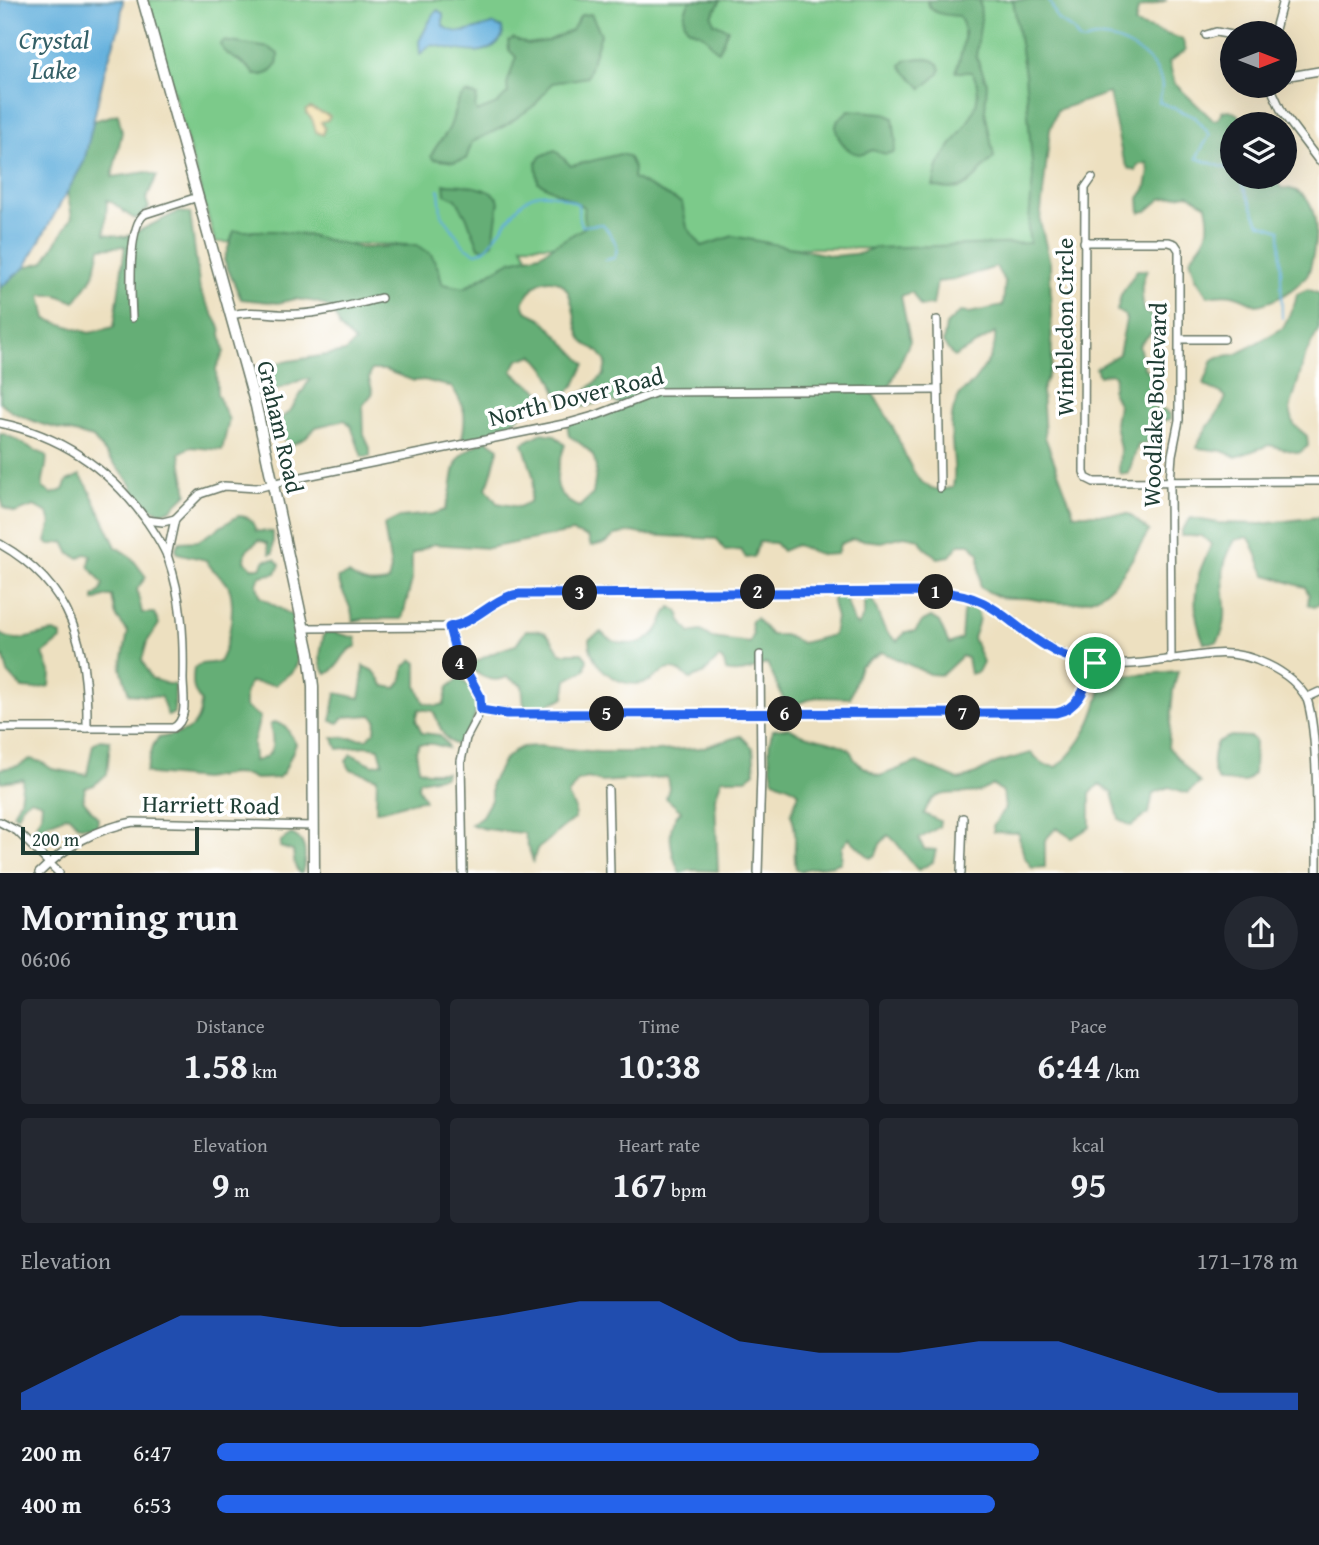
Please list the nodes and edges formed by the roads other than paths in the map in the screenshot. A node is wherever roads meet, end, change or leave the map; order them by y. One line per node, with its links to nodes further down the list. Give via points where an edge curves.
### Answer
1 (143, 0): 11 (main road, Graham Road)
2 (1283, 0): 3 (street)
3 (1277, 21)
4 (1220, 33): 5 (street)
5 (1206, 35)
6 (1319, 71): 7 (street)
7 (1297, 75)
8 (1276, 98): 9 (street)
9 (1319, 161)
10 (1092, 178): 12 (street, Wimbledon Circle, via 1085,188)
11 (198, 197): 14 (main road, Graham Road); 15 (street, via 139,218)
12 (1084, 242): 17 (street, Woodlake Boulevard, via 1169,242 1177,246); 22 (street, Wimbledon Circle, via 1086,478 1094,482)
13 (381, 298): 14 (street, via 308,314)
14 (231, 315): 23 (main road, Graham Road)
15 (132, 318)
16 (937, 320): 19 (street)
17 (1180, 339): 18 (street); 22 (street, Woodlake Boulevard, via 1179,420)
18 (1224, 339)
19 (937, 390): 23 (street, North Dover Road, via 657,392 569,423); 24 (street)
20 (0, 423): 26 (street, via 46,437 90,462 122,489)
21 (1319, 481): 22 (street)
22 (1170, 482): 32 (street, Woodlake Boulevard)
23 (272, 484): 25 (street, North Dover Road, via 212,489 191,500); 30 (main road, Graham Road)
24 (940, 488)
25 (175, 519): 26 (street); 28 (street)
26 (146, 520): 28 (street)
27 (0, 544): 39 (street, via 46,581 75,628 86,669)
28 (167, 556): 39 (street, via 183,643 183,716 179,725)
29 (449, 627): 30 (street); 33 (street, via 519,594 940,592 985,602 1047,648); 36 (street, via 459,660 480,696)
30 (304, 628): 43 (main road, Graham Road, via 313,686)
31 (760, 655): 37 (street)
32 (1171, 660): 33 (street); 35 (street, via 1220,653 1249,657 1283,674)
33 (1095, 663): 37 (street, via 1078,700 1056,713)
34 (1319, 692): 35 (street)
35 (1306, 698): 52 (street, via 1317,747)
36 (481, 710): 37 (street, via 520,715); 48 (street, via 466,738 461,761)
37 (761, 714): 50 (street)
38 (2, 727): 39 (street)
39 (87, 728)
40 (608, 790): 49 (street)
41 (963, 818): 51 (street)
42 (0, 822): 44 (street, via 17,831)
43 (313, 827): 44 (street, Harriett Road, via 132,822 82,839); 47 (main road, Graham Road)
44 (48, 863): 45 (street, Harriett Road); 46 (street)
45 (39, 873)
46 (59, 873)
47 (314, 873)
48 (463, 873)
49 (610, 873)
50 (758, 873)
51 (961, 873)
52 (1317, 873)

